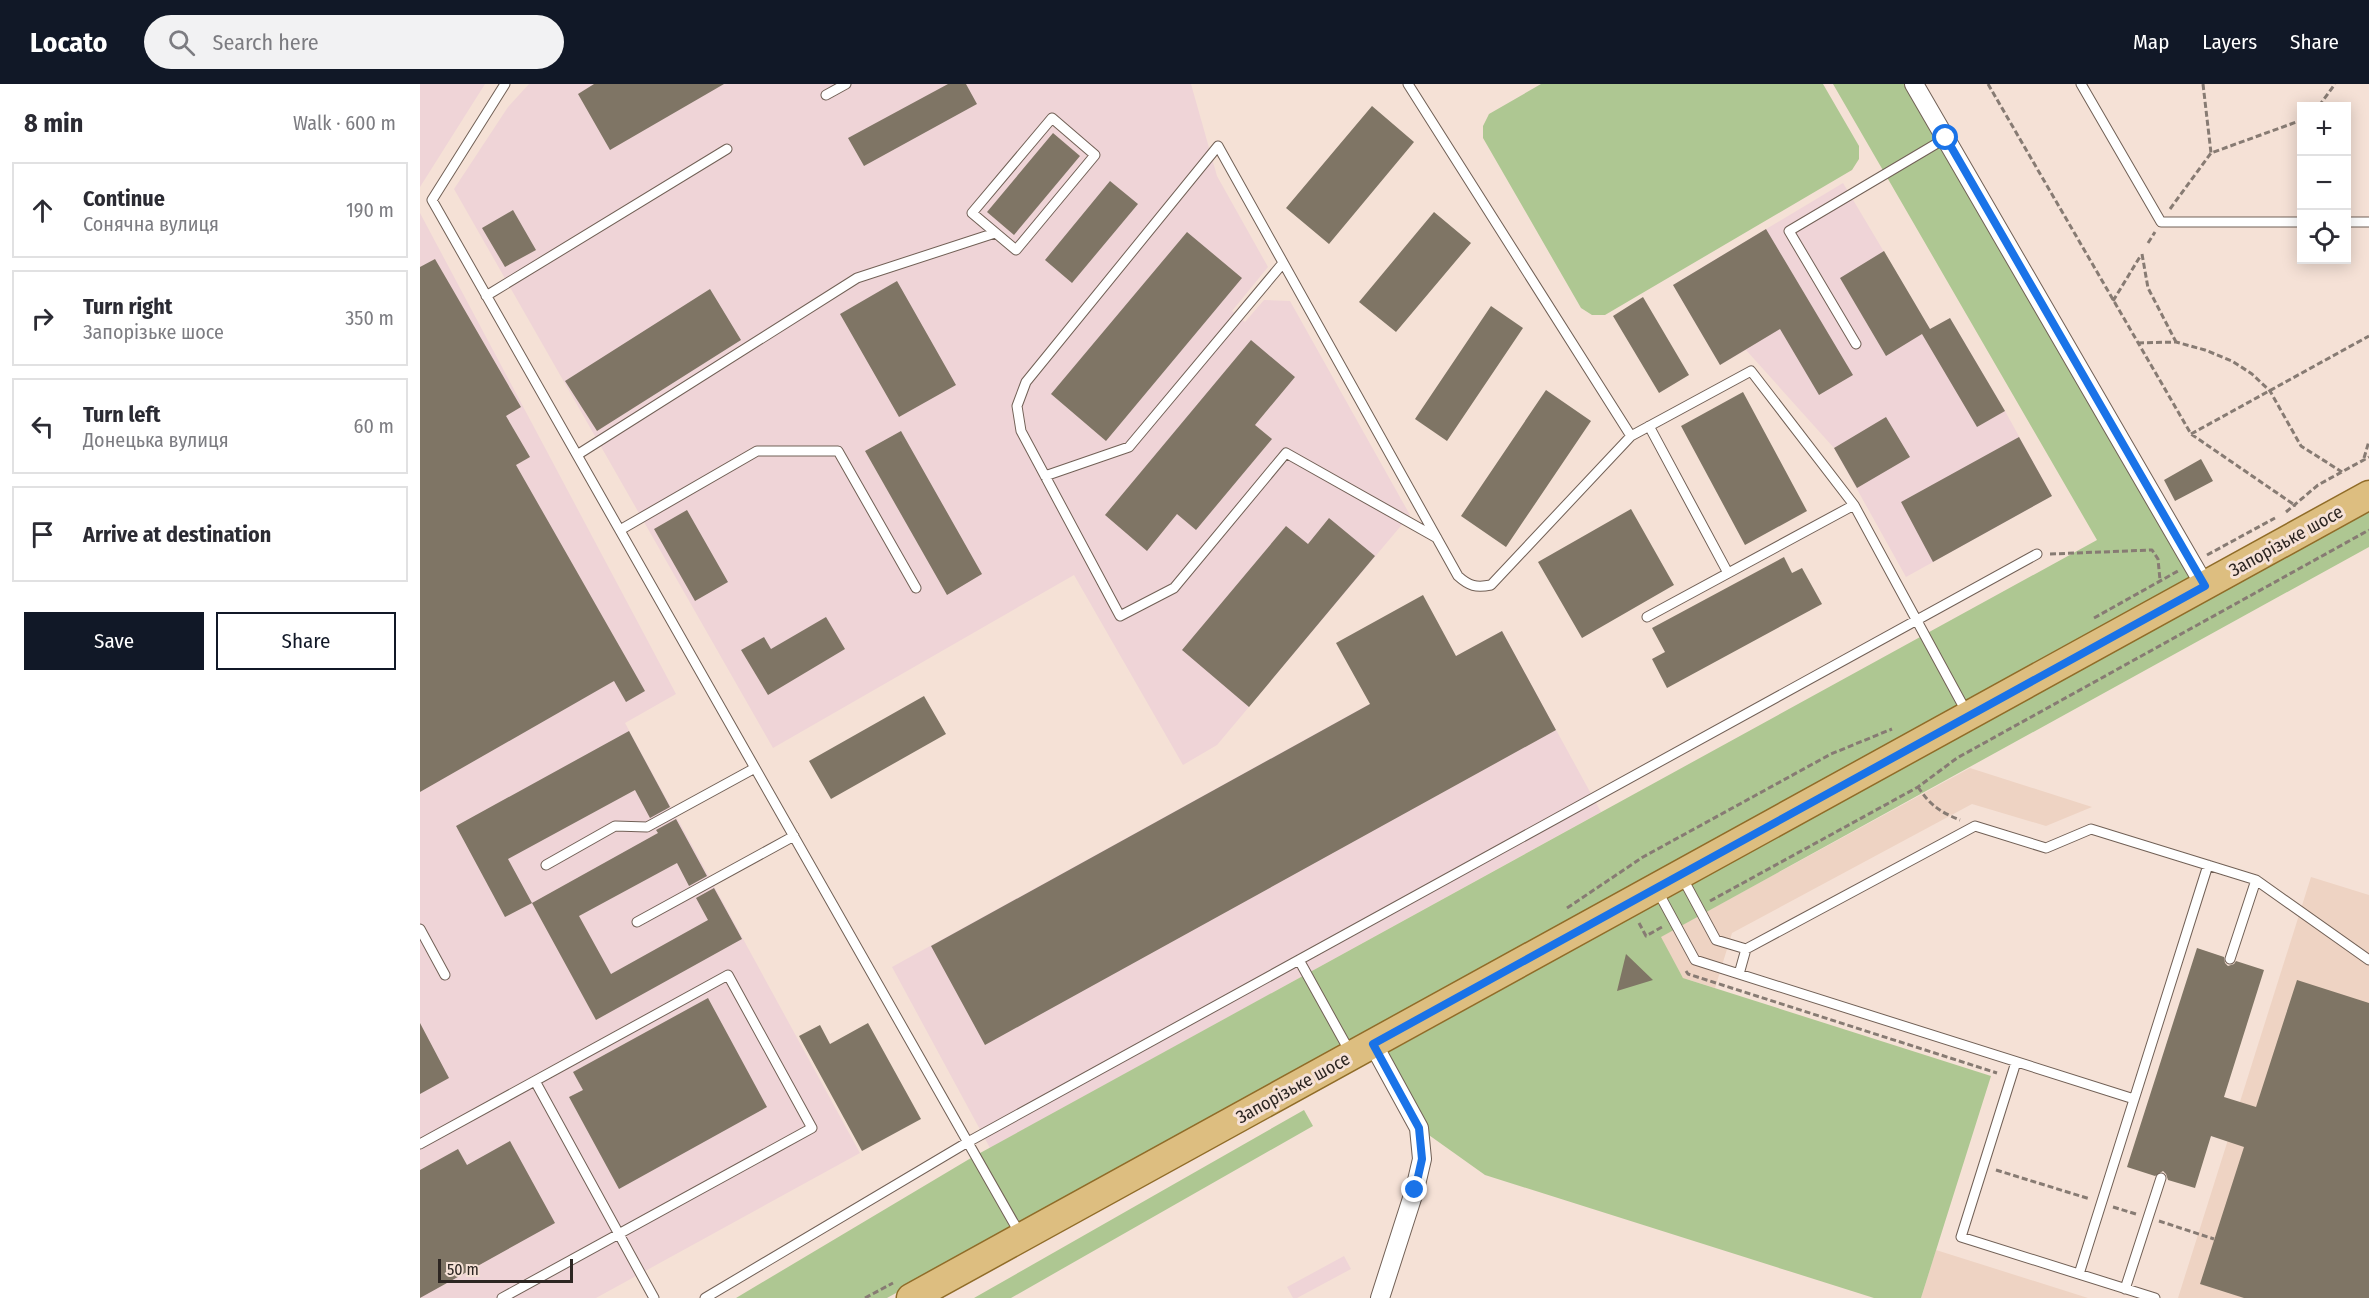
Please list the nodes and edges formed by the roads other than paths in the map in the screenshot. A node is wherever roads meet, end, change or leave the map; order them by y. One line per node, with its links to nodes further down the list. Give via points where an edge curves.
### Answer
1 (505, 84): 14 (lane, via 432,200)
2 (846, 84): 6 (lane)
3 (1408, 84): 17 (lane)
4 (1914, 84): 7 (street)
5 (2080, 84): 9 (lane, via 2161,222)
6 (826, 95)
7 (1946, 138): 15 (lane, via 1789,231); 26 (street)
8 (727, 149): 14 (lane)
9 (2297, 222)
10 (2351, 222): 11 (lane)
11 (2369, 222)
12 (995, 233): 12 (lane, via 972,213 1052,118 1095,155 1016,250); 18 (lane, via 857,278)
13 (1283, 263): 19 (lane, via 1129,447); 19 (lane, via 1218,146 1026,382 1017,406 1021,431); 23 (lane)
14 (486, 296): 18 (lane)
15 (1856, 344)
16 (1649, 426): 17 (lane); 21 (lane, via 1751,371); 25 (lane)
17 (1631, 436): 23 (lane, via 1491,585 1467,584 1458,576)
18 (577, 455): 22 (lane)
19 (1045, 476): 23 (lane, via 1120,616 1174,588 1286,453)
20 (2369, 495): 26 (main road, Запорізьке шосе)
21 (1854, 504): 25 (lane); 29 (lane)
22 (620, 530): 27 (lane, via 757,451 838,451); 31 (lane)
23 (1437, 538)
24 (2037, 554): 29 (lane)
25 (1728, 573): 28 (lane)
26 (2205, 586): 30 (main road, Запорізьке шосе)
27 (916, 588)
28 (1647, 617)
29 (1917, 620): 30 (lane); 42 (lane)
30 (1969, 716): 35 (main road, Запорізьке шосе)
31 (755, 768): 32 (lane); 33 (lane, via 647,827 615,826)
32 (794, 836): 38 (lane); 50 (lane)
33 (546, 865)
34 (2208, 866): 36 (lane); 40 (lane, via 2091,829 2046,848 1975,826); 49 (lane)
35 (1681, 874): 37 (main road, Запорізьке шосе); 40 (lane, via 1716,940)
36 (2256, 880): 41 (lane); 43 (lane)
37 (1656, 888): 44 (lane, via 1695,960); 46 (main road, Запорізьке шосе)
38 (638, 922)
39 (420, 929): 45 (lane)
40 (1746, 949): 44 (lane)
41 (2230, 959)
42 (1299, 960): 46 (lane); 50 (lane)
43 (2369, 960)
44 (1739, 974): 47 (lane)
45 (445, 975)
46 (1362, 1050): 54 (main road, Запорізьке шосе); 61 (street, via 1419,1128 1422,1159)
47 (2016, 1062): 49 (lane); 55 (lane, via 1961,1236)
48 (535, 1081): 51 (lane); 53 (lane); 53 (lane, via 728,975 812,1128)
49 (2134, 1099): 55 (lane)
50 (968, 1142): 54 (lane); 59 (lane)
51 (420, 1144)
52 (2161, 1178): 56 (lane)
53 (619, 1234): 57 (lane); 58 (lane)
54 (1022, 1237): 60 (main road, Запорізьке шосе)
55 (2079, 1274): 56 (lane)
56 (2126, 1289): 62 (lane)
57 (502, 1298)
58 (654, 1298)
59 (705, 1298)
60 (911, 1298)
61 (1380, 1298)
62 (2155, 1298)

